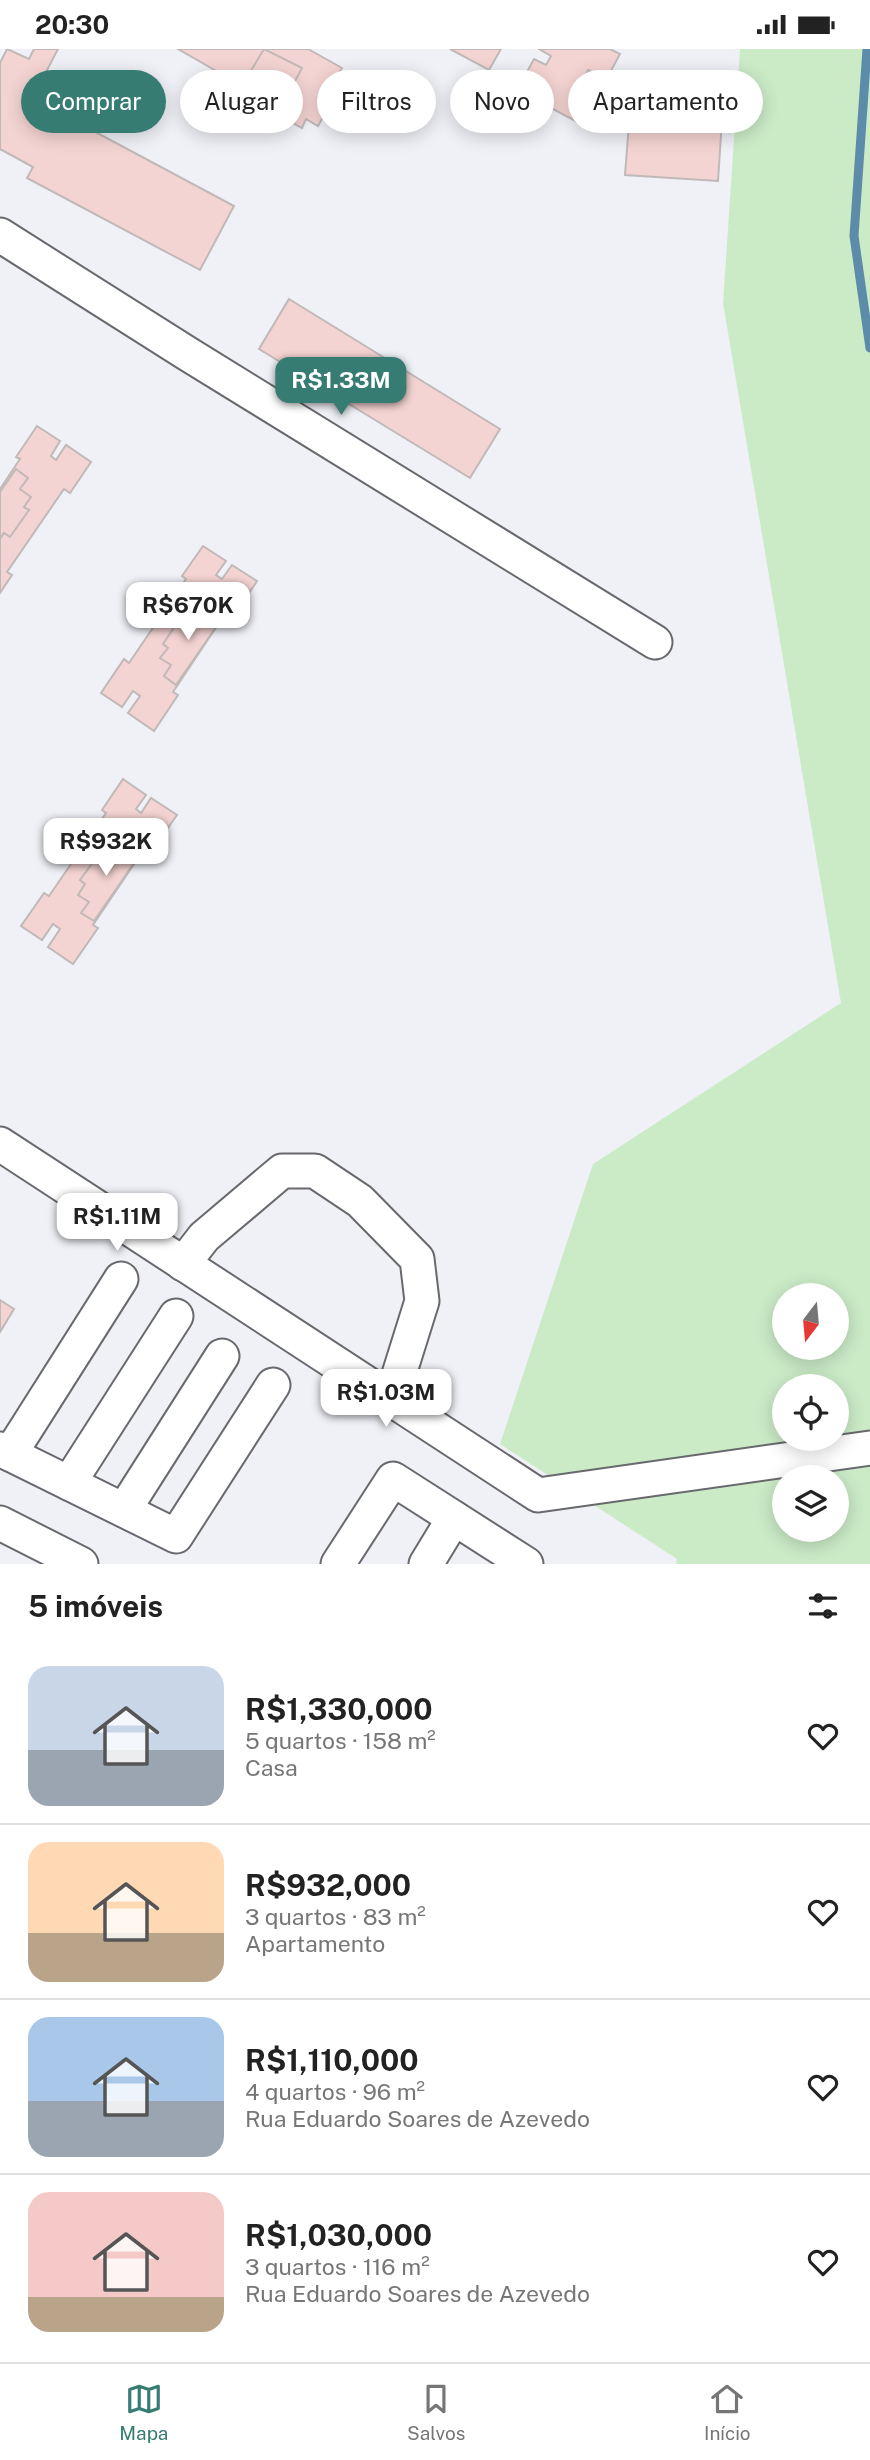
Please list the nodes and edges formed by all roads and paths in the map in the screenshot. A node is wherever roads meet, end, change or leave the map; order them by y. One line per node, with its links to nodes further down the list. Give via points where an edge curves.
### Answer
1 (0, 235): 2 (street)
2 (655, 642)
3 (0, 1144): 4 (street)
4 (183, 1264): 9 (street); 9 (street, via 204,1237 282,1171 316,1171 360,1201 416,1259 422,1301)
5 (121, 1279): 11 (street)
6 (176, 1316): 12 (street)
7 (222, 1356): 13 (street)
8 (273, 1385): 13 (street, via 176,1537)
9 (391, 1400): 10 (street, via 538,1495)
10 (870, 1448)
11 (5, 1452): 12 (street)
12 (69, 1483): 13 (street)
13 (124, 1510)
14 (454, 1518): 17 (street, via 393,1479); 18 (street); 19 (street)
15 (0, 1523): 16 (street)
16 (81, 1564)
17 (338, 1564)
18 (426, 1564)
19 (526, 1564)

